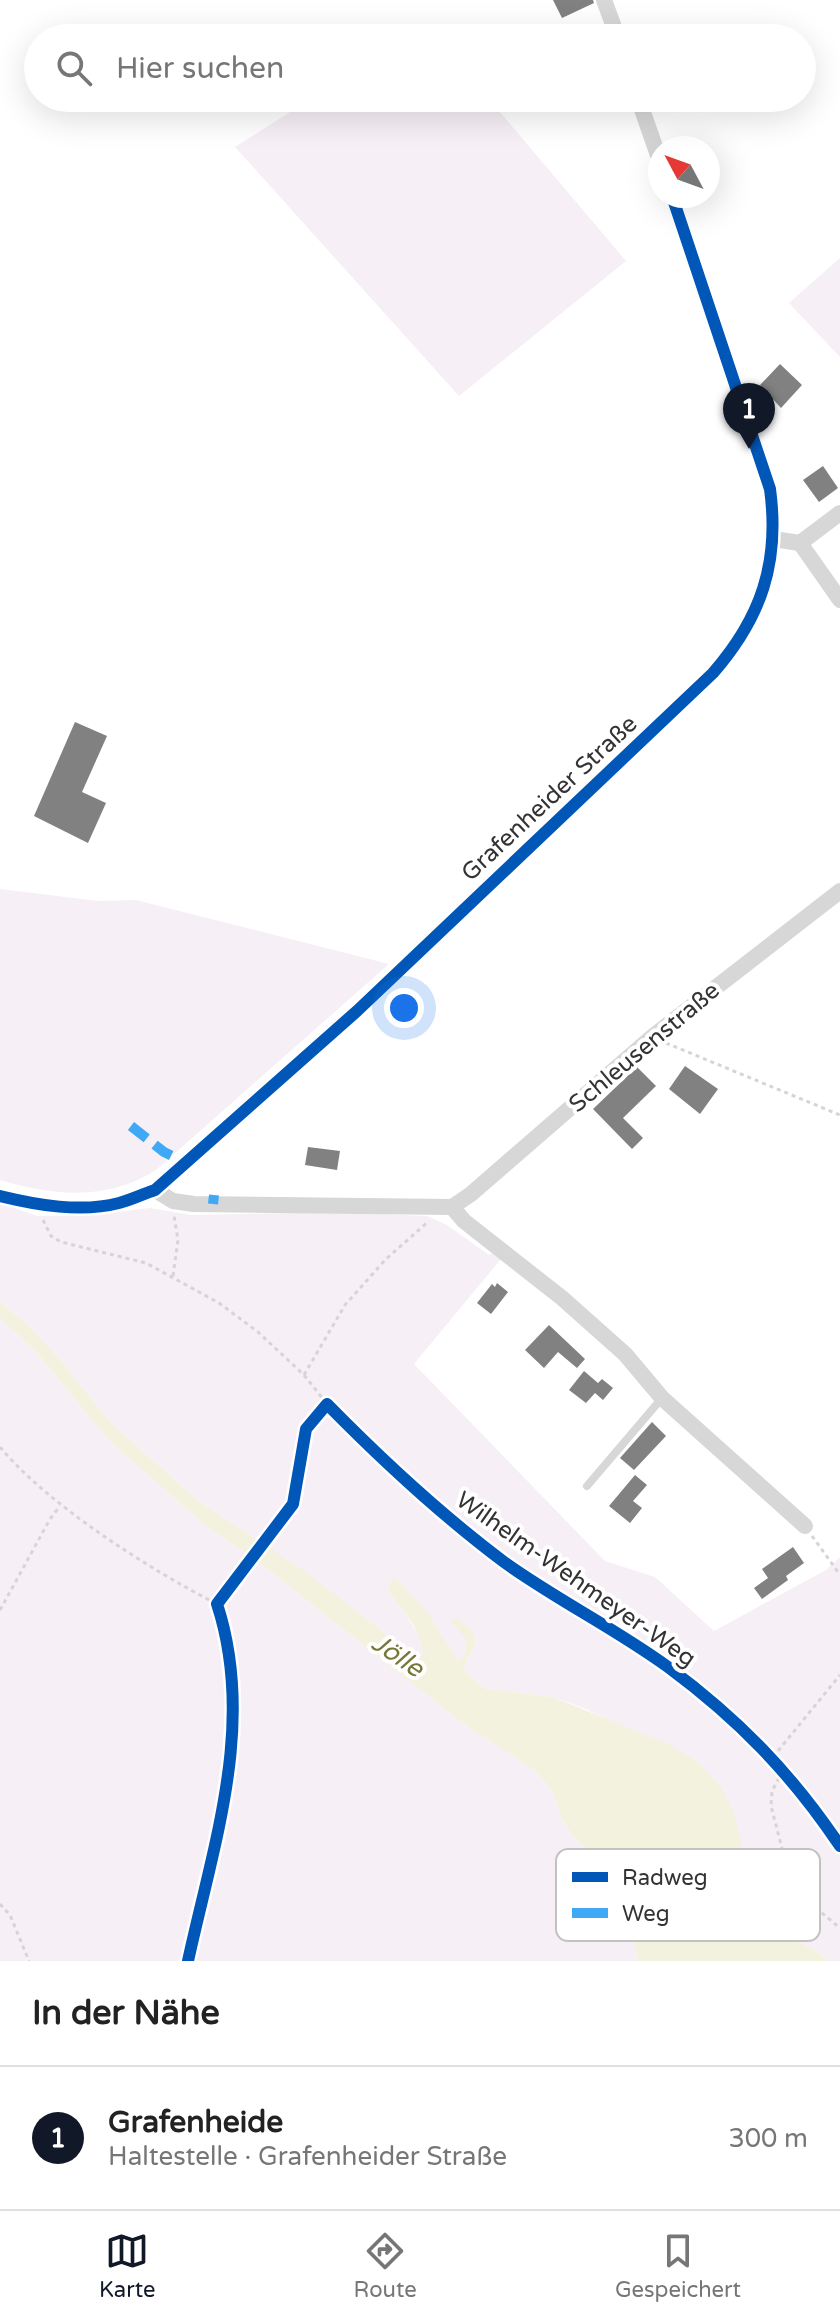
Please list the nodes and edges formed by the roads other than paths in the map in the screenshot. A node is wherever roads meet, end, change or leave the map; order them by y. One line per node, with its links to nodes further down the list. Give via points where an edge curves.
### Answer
1 (604, 0): 2 (street)
2 (613, 24)
3 (643, 112): 4 (street)
4 (651, 136)
5 (676, 208): 7 (street, Grafenheider Straße, via 766,475)
6 (840, 513): 8 (street)
7 (773, 539): 8 (street); 11 (street, Grafenheider Straße, via 768,573 749,626 713,673 357,1011)
8 (800, 543): 9 (street)
9 (840, 600)
10 (840, 891): 13 (street, Schleusenstraße, via 652,1037)
11 (155, 1190): 12 (street, Grafenheider Straße, via 117,1204 76,1207); 13 (street, via 173,1201)
12 (0, 1196)
13 (452, 1207): 14 (street, via 625,1354)
14 (662, 1398): 15 (lane); 16 (street)
15 (587, 1486)
16 (805, 1526)

